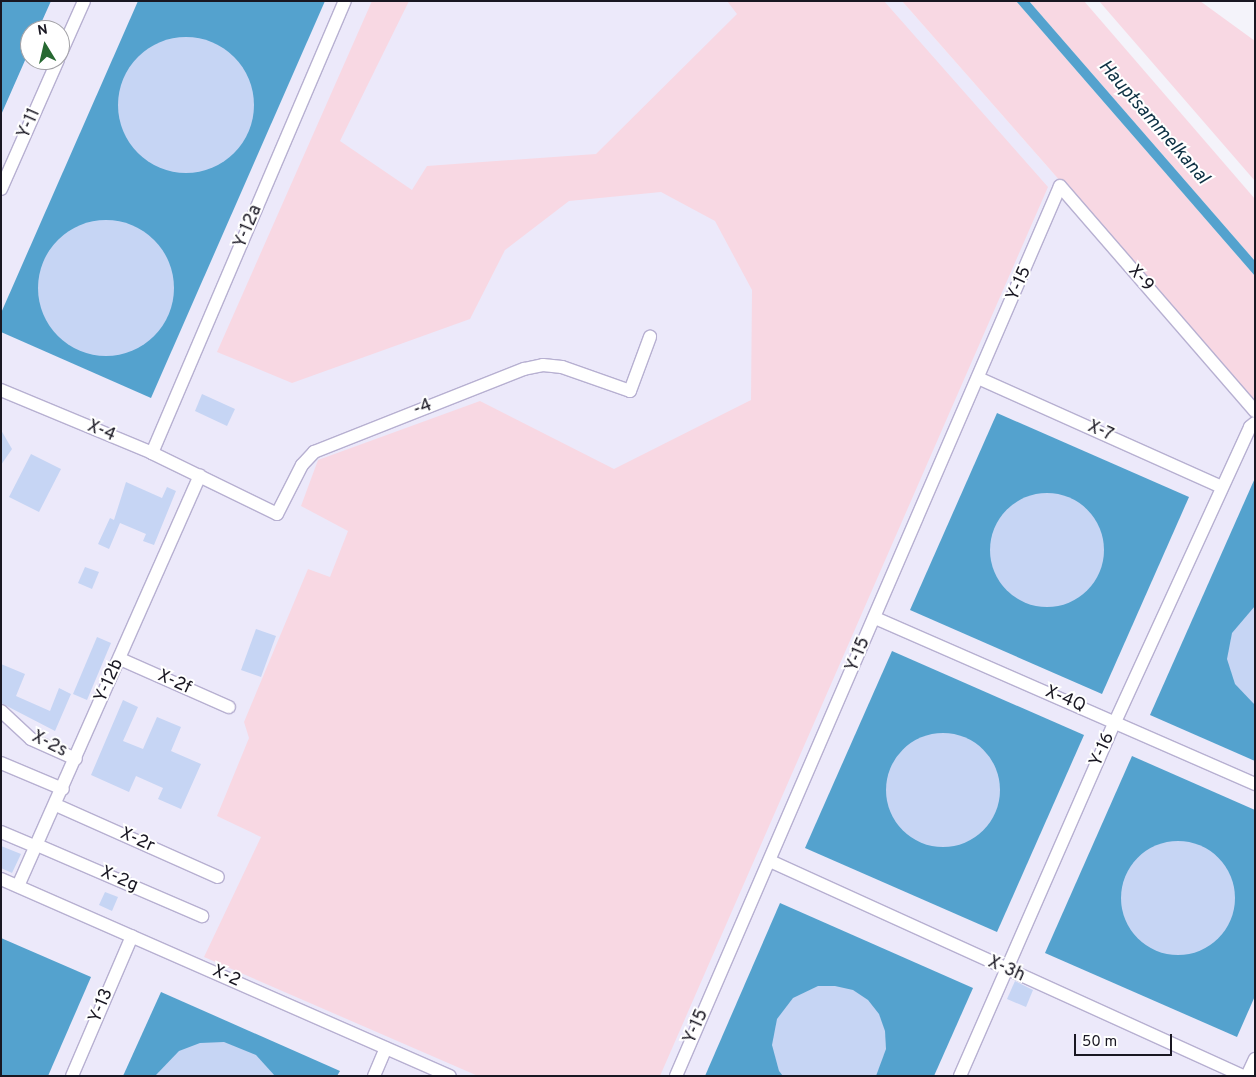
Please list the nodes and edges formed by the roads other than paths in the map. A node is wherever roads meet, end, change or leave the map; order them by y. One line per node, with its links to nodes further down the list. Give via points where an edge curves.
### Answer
1 (84, 1): 3 (street)
2 (345, 1): 12 (street, Y-12a)
3 (70, 32)
4 (54, 70): 5 (street, Y-11)
5 (1, 189)
6 (1042, 235): 8 (street, Y-15); 10 (street, X-9, via 1060,186)
7 (650, 337): 13 (street, -4, via 630,391 562,367 543,365 524,369 314,452 302,465 277,514)
8 (978, 378): 14 (street, X-7); 15 (street, Y-15)
9 (1, 390): 12 (street, X-4)
10 (1255, 411)
11 (1252, 425): 14 (street, Y-16)
12 (152, 453): 13 (street, X-4)
13 (200, 475): 16 (street, Y-12b)
14 (1222, 487): 19 (street, Y-16)
15 (875, 618): 19 (street, X-4Q); 27 (street, Y-15)
16 (120, 659): 17 (street, X-2f); 20 (street, Y-12b)
17 (229, 707)
18 (1, 710): 20 (street, X-2s, via 31,739)
19 (1115, 722): 22 (street, X-4Q); 33 (street, Y-16)
20 (76, 759): 23 (street, Y-12b)
21 (1, 763): 23 (street)
22 (1255, 784)
23 (63, 788): 24 (street, Y-12b)
24 (56, 805): 26 (street, Y-12b); 28 (street, X-2r)
25 (1, 832): 26 (street, X-2g)
26 (36, 846): 30 (street, Y-12b); 31 (street, X-2g)
27 (770, 861): 33 (street, X-3h); 39 (street, Y-15)
28 (218, 877)
29 (1, 879): 30 (street, X-2)
30 (18, 886): 32 (street, X-2)
31 (202, 916)
32 (132, 936): 34 (street, X-2); 36 (street, Y-13)
33 (1006, 970): 40 (street, Y-16); 41 (street, X-3h)
34 (386, 1048): 37 (street); 38 (street, X-2)
35 (1255, 1059): 42 (street)
36 (72, 1076)
37 (374, 1076)
38 (450, 1076)
39 (676, 1076)
40 (960, 1076)
41 (1243, 1076)
42 (1248, 1076)

